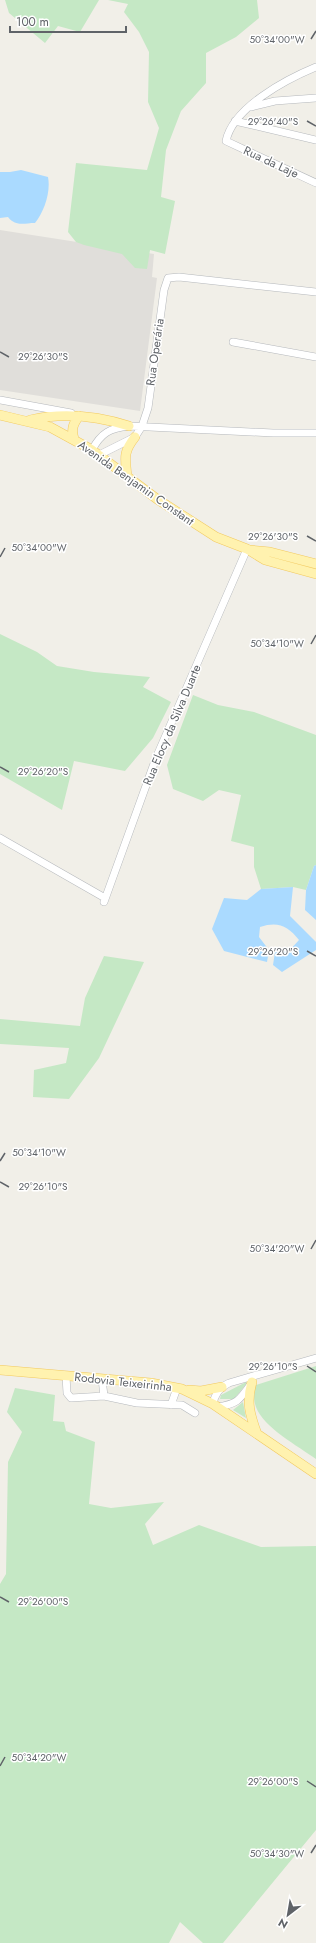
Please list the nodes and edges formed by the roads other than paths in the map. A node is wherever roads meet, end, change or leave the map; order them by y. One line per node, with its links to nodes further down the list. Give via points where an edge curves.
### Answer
1 (316, 67): 3 (street, via 267,92)
2 (316, 98): 3 (street, via 275,101)
3 (249, 107): 4 (street)
4 (235, 121): 5 (street); 6 (street, Rua da Laje, via 226,141)
5 (316, 140)
6 (316, 183)
7 (316, 292): 15 (street, Rua Operária, via 179,277 168,278 164,290 148,408)
8 (234, 342): 9 (street)
9 (316, 357)
10 (0, 400): 12 (street)
11 (0, 415): 13 (main road, Avenida Benjamin Constant)
12 (79, 416): 13 (main road, via 42,417); 14 (main road, via 107,419); 18 (main road, via 73,424)
13 (29, 421): 18 (main road, Avenida Benjamin Constant, via 50,427)
14 (129, 426): 15 (street); 19 (street, via 114,427 101,436)
15 (142, 426): 16 (street); 17 (street, Rua Operária)
16 (316, 433)
17 (135, 437): 19 (street); 20 (main road, via 126,448)
18 (74, 439): 19 (main road, Avenida Benjamin Constant)
19 (95, 452): 20 (main road, Avenida Benjamin Constant)
20 (127, 476): 21 (main road, Avenida Benjamin Constant, via 216,537)
21 (247, 549): 22 (main road, Avenida Benjamin Constant); 23 (main road, Avenida Benjamin Constant, via 265,560); 24 (street, Rua Elocy da Silva Duarte, via 156,758 104,900)
22 (316, 564)
23 (316, 574)
24 (0, 838)
25 (316, 1358): 29 (street)
26 (0, 1370): 27 (main road, Rodovia Teixeirinha)
27 (66, 1376): 28 (main road, Rodovia Teixeirinha); 32 (street, via 67,1393 72,1398)
28 (102, 1379): 31 (main road, Rodovia Teixeirinha, via 152,1383); 32 (street)
29 (255, 1379): 30 (street, via 245,1378); 34 (street, via 238,1402); 36 (main road, via 248,1404)
30 (222, 1386): 31 (main road, via 201,1391); 34 (street, via 215,1396)
31 (180, 1389): 33 (street); 34 (main road, Rodovia Teixeirinha)
32 (104, 1396): 33 (street, via 137,1403)
33 (171, 1405): 35 (street, via 182,1405)
34 (215, 1406): 36 (main road, Rodovia Teixeirinha)
35 (195, 1413)
36 (257, 1434): 37 (main road, Rodovia Teixeirinha)
37 (316, 1474)

